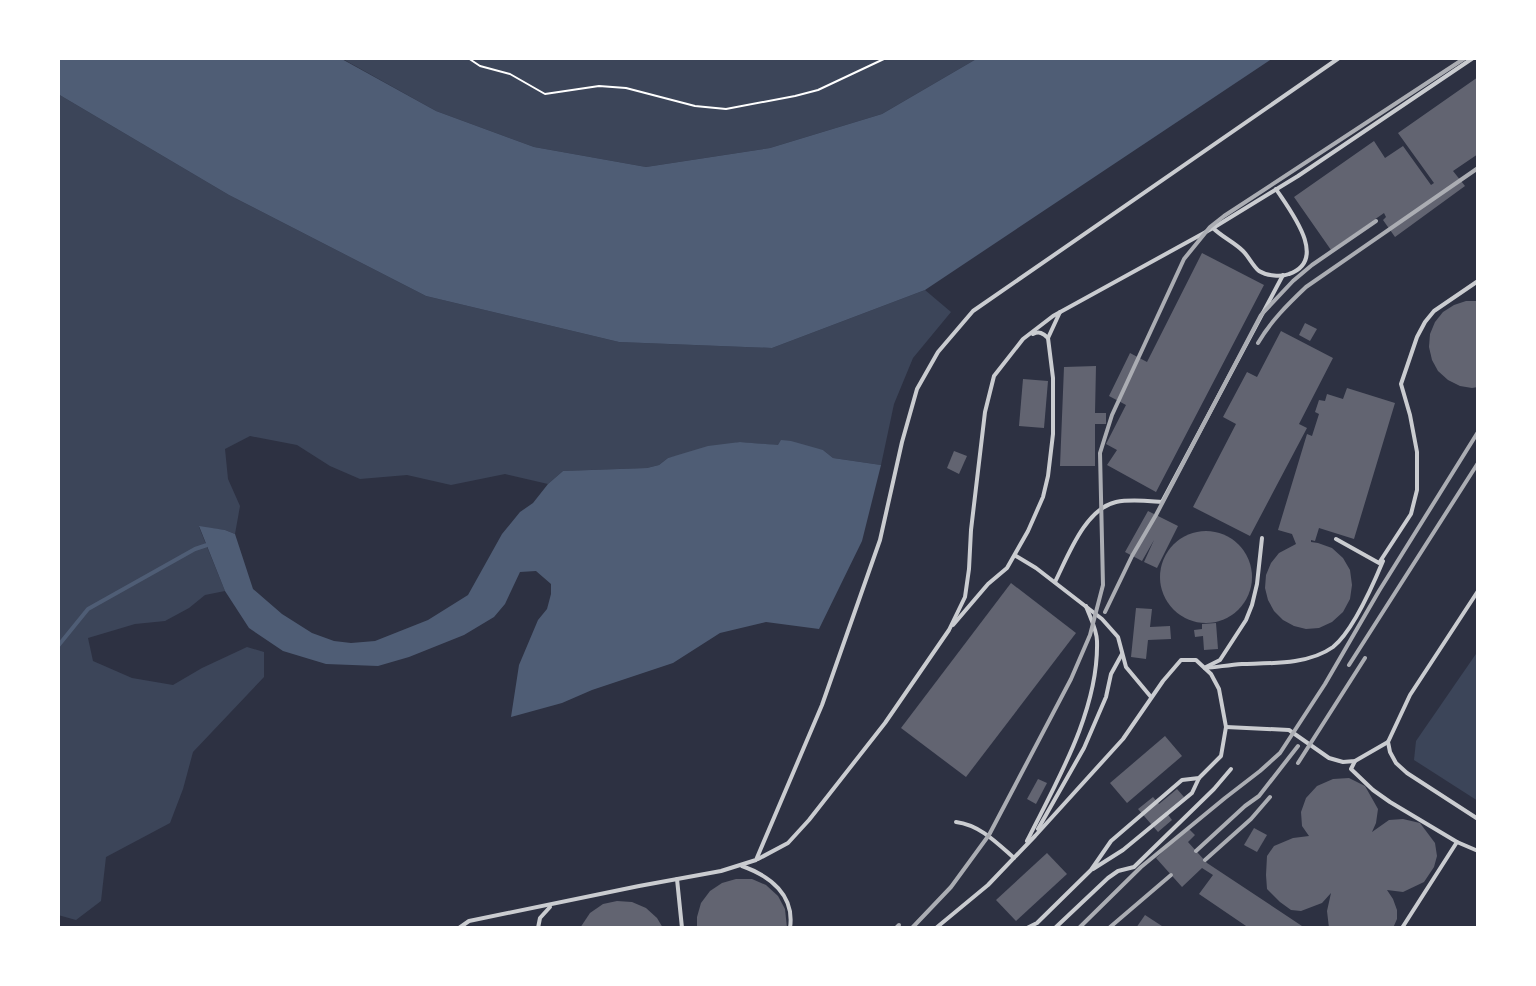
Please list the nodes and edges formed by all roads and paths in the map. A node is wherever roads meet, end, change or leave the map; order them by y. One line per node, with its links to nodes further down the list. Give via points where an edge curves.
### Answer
1 (468, 58): 2 (path, via 545,94 626,88 726,109 818,90)
2 (886, 58)
3 (1339, 58): 35 (lane, via 973,311 938,352 917,389 880,540 828,690)
4 (1473, 58): 5 (lane)
5 (1276, 189): 6 (lane); 7 (lane, via 1307,244 1299,269)
6 (1213, 228): 7 (lane, via 1260,271); 9 (lane)
7 (1283, 275): 16 (lane, via 1162,502 1112,503 1086,522)
8 (1478, 281): 15 (lane, via 1425,322 1401,384 1417,452 1417,490 1411,514)
9 (1060, 312): 10 (lane); 11 (lane)
10 (1048, 338): 11 (lane, via 1037,333); 14 (lane, via 1053,434 1048,476)
11 (1023, 339): 19 (lane, via 994,376 985,412 965,597)
12 (1262, 538): 21 (lane, via 1246,620 1220,660)
13 (1336, 539): 15 (lane, via 1379,563)
14 (1015, 555): 16 (lane); 19 (lane)
15 (1384, 559): 21 (lane, via 1364,603 1334,646 1291,661)
16 (1055, 582): 18 (lane)
17 (1478, 591): 24 (lane, via 1410,695)
18 (1086, 606): 20 (lane, via 1118,637); 32 (lane, via 1098,639 1094,682 1071,751)
19 (949, 630): 35 (lane, via 809,820 788,843)
20 (1122, 654): 22 (lane); 30 (lane, via 1084,748)
21 (1204, 668): 22 (lane, via 1196,660 1181,660); 23 (lane, via 1219,689)
22 (1151, 697): 30 (lane, via 1123,739)
23 (1226, 727): 25 (lane, via 1289,730 1329,758); 27 (lane, via 1221,756)
24 (1388, 742): 25 (lane); 28 (lane, via 1396,763 1407,773)
25 (1355, 761): 31 (lane, via 1351,769 1373,790)
26 (1231, 769): 46 (lane, via 1134,867 1108,878)
27 (1199, 778): 37 (lane, via 1192,793); 37 (lane, via 1182,780 1111,841)
28 (1478, 819)
29 (956, 822): 34 (lane, via 989,835)
30 (1033, 838): 32 (lane)
31 (1457, 842): 33 (lane); 47 (lane)
32 (1024, 847): 34 (lane)
33 (1478, 851)
34 (1014, 858): 44 (lane)
35 (756, 860): 36 (lane)
36 (740, 865): 38 (lane); 43 (lane, via 780,889)
37 (1091, 870): 45 (lane)
38 (677, 879): 39 (lane); 42 (lane)
39 (552, 905): 40 (lane, via 469,921); 41 (lane)
40 (459, 928)
41 (538, 928)
42 (682, 928)
43 (790, 928)
44 (936, 928)
45 (1027, 928)
46 (1055, 928)
47 (1402, 928)

